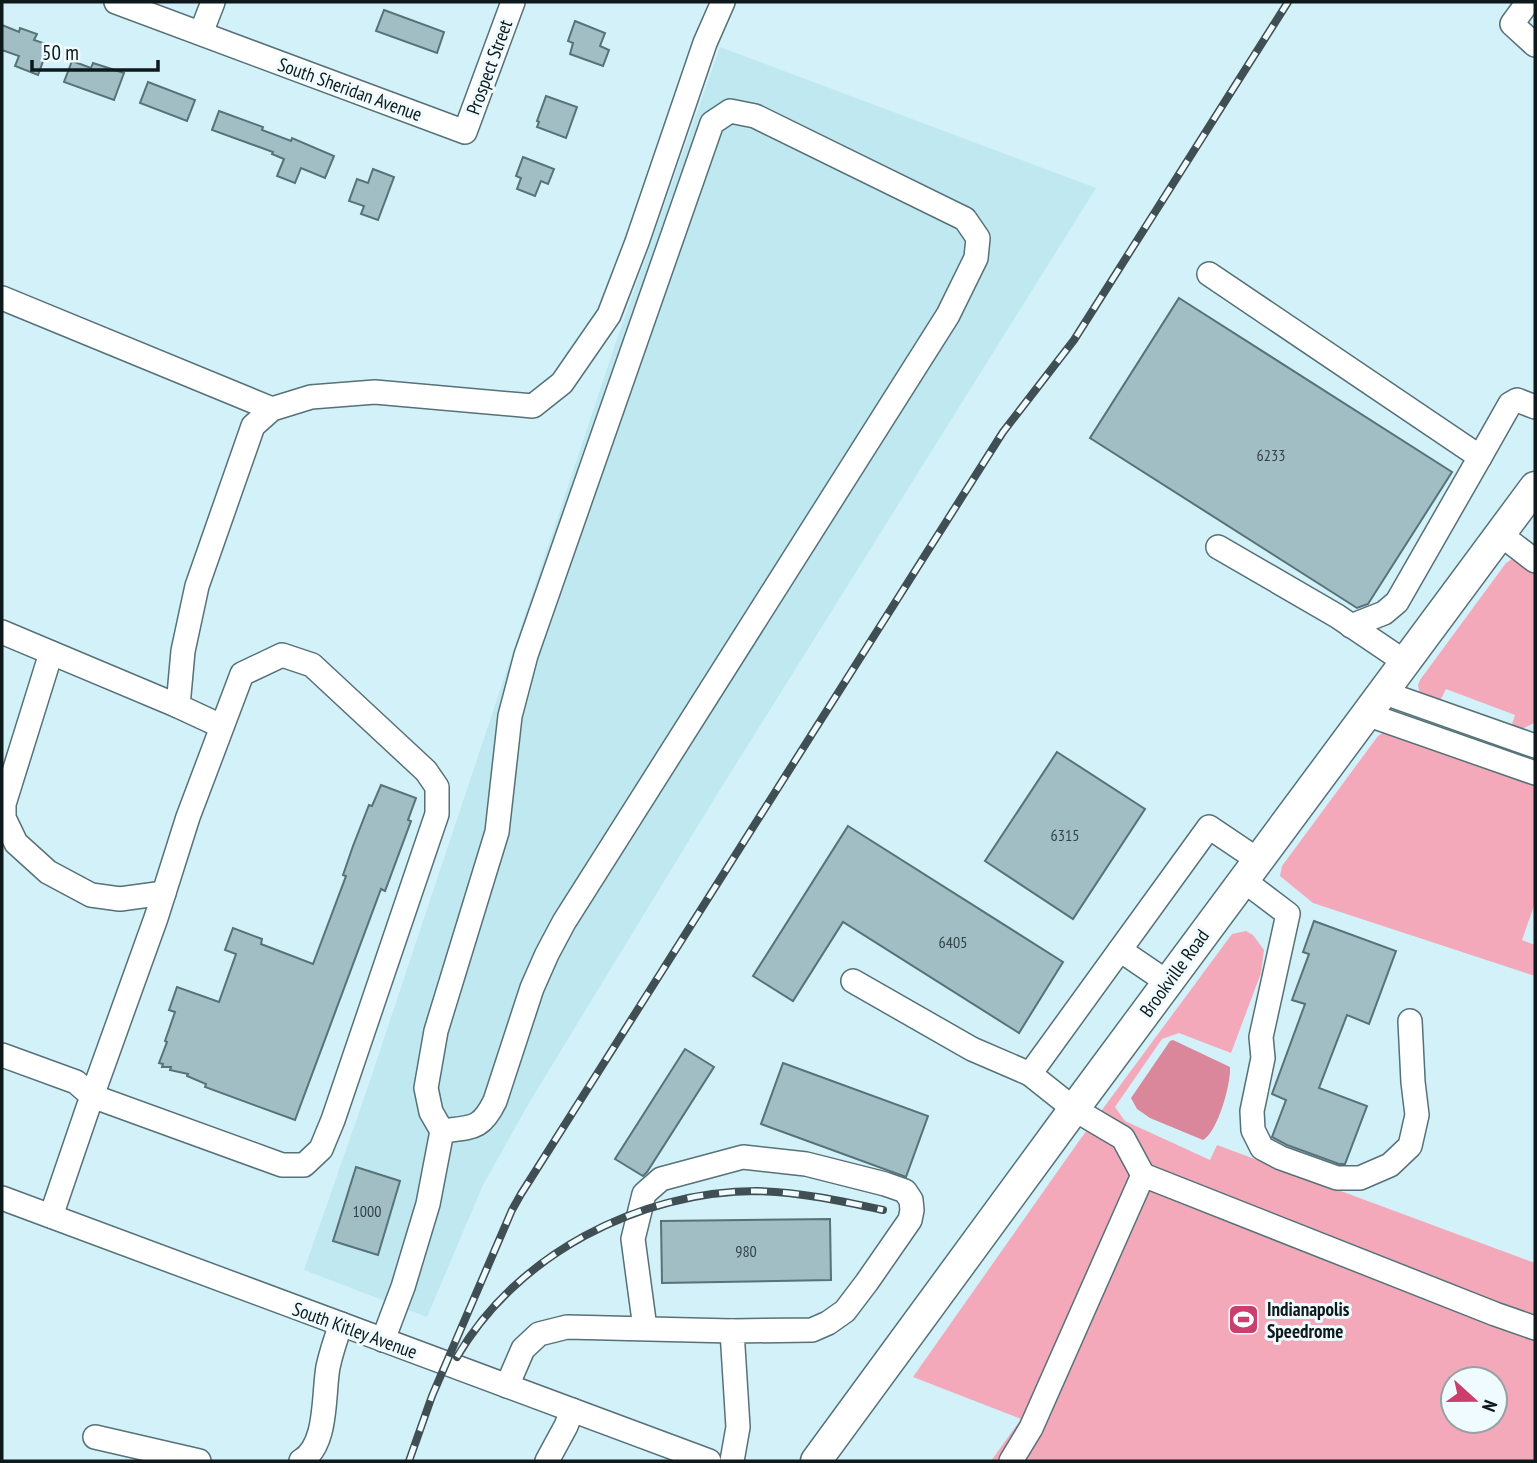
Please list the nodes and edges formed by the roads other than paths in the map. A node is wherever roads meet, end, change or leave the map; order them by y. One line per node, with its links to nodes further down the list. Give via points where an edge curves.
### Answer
1 (116, 2): 6 (street, South Sheridan Avenue)
2 (213, 2): 6 (street)
3 (513, 2): 8 (street, Prospect Street)
4 (723, 2): 12 (street, via 609,315 562,383 533,406 375,392 311,397)
5 (1528, 2): 7 (street, via 1512,24)
6 (201, 33): 8 (street, South Sheridan Avenue)
7 (1535, 45)
8 (465, 132)
9 (1209, 274): 13 (street)
10 (2, 298): 12 (street)
11 (1535, 407): 13 (street, via 1517,400 1510,404)
12 (272, 409): 23 (street, via 253,426 197,586 183,651)
13 (1480, 457): 18 (street, via 1396,602 1384,613)
14 (1535, 487): 15 (main road, Brookville Road)
15 (1500, 534): 17 (street); 21 (main road, Brookville Road)
16 (1218, 547): 18 (street)
17 (1535, 561)
18 (1351, 626): 21 (street)
19 (2, 632): 20 (street)
20 (51, 653): 23 (street); 28 (street, via 4,804 16,842 48,872 91,895 120,899)
21 (1405, 662): 22 (main road, Brookville Road)
22 (1374, 703): 25 (street); 26 (street); 27 (main road, Brookville Road)
23 (178, 706): 24 (street)
24 (221, 726): 28 (street); 35 (street, via 242,674 282,656 313,665 426,771 437,787 437,814 333,1120 321,1149 304,1164 282,1165)
25 (1535, 746)
26 (1535, 773)
27 (1250, 870): 29 (street, via 1209,827); 31 (main road, Brookville Road); 32 (street, via 1288,914 1261,1037 1263,1058 1251,1111 1262,1148 1337,1178 1360,1178 1390,1165 1410,1146 1418,1115)
28 (164, 893): 35 (street)
29 (1119, 950): 31 (street); 34 (street)
30 (853, 981): 34 (street, via 972,1049)
31 (1167, 982): 36 (main road, Brookville Road)
32 (1410, 1021)
33 (2, 1055): 35 (street, via 76,1082)
34 (1030, 1074): 36 (street)
35 (92, 1096): 40 (street)
36 (1074, 1109): 38 (street, via 1123,1138); 54 (main road, Brookville Road)
37 (442, 1131): 37 (street, via 430,1112 426,1088 436,1031 498,832 510,716 526,655 712,123 730,111 755,116 965,219 978,237 976,258 948,315 564,922 532,988 488,1115 476,1126); 45 (street, via 428,1204)
38 (1143, 1175): 43 (street); 55 (street, via 1031,1428)
39 (2, 1198): 40 (street, South Kitley Avenue)
40 (51, 1216): 41 (street, South Kitley Avenue)
41 (341, 1324): 45 (street, South Kitley Avenue); 50 (street, via 328,1366 321,1430 308,1457)
42 (645, 1328): 44 (street); 44 (street, via 633,1239 643,1194 661,1179 743,1157 806,1164 905,1191 911,1200 910,1220 845,1311 812,1330); 46 (street, via 567,1327 539,1334 523,1349)
43 (1535, 1328)
44 (732, 1331): 53 (street, via 738,1427)
45 (383, 1340): 46 (street, South Kitley Avenue)
46 (507, 1386): 47 (street, South Kitley Avenue)
47 (572, 1410): 51 (street); 52 (street, South Kitley Avenue)
48 (95, 1437): 49 (street)
49 (198, 1461)
50 (301, 1461)
51 (547, 1461)
52 (707, 1461)
53 (732, 1461)
54 (816, 1461)
55 (1011, 1461)

